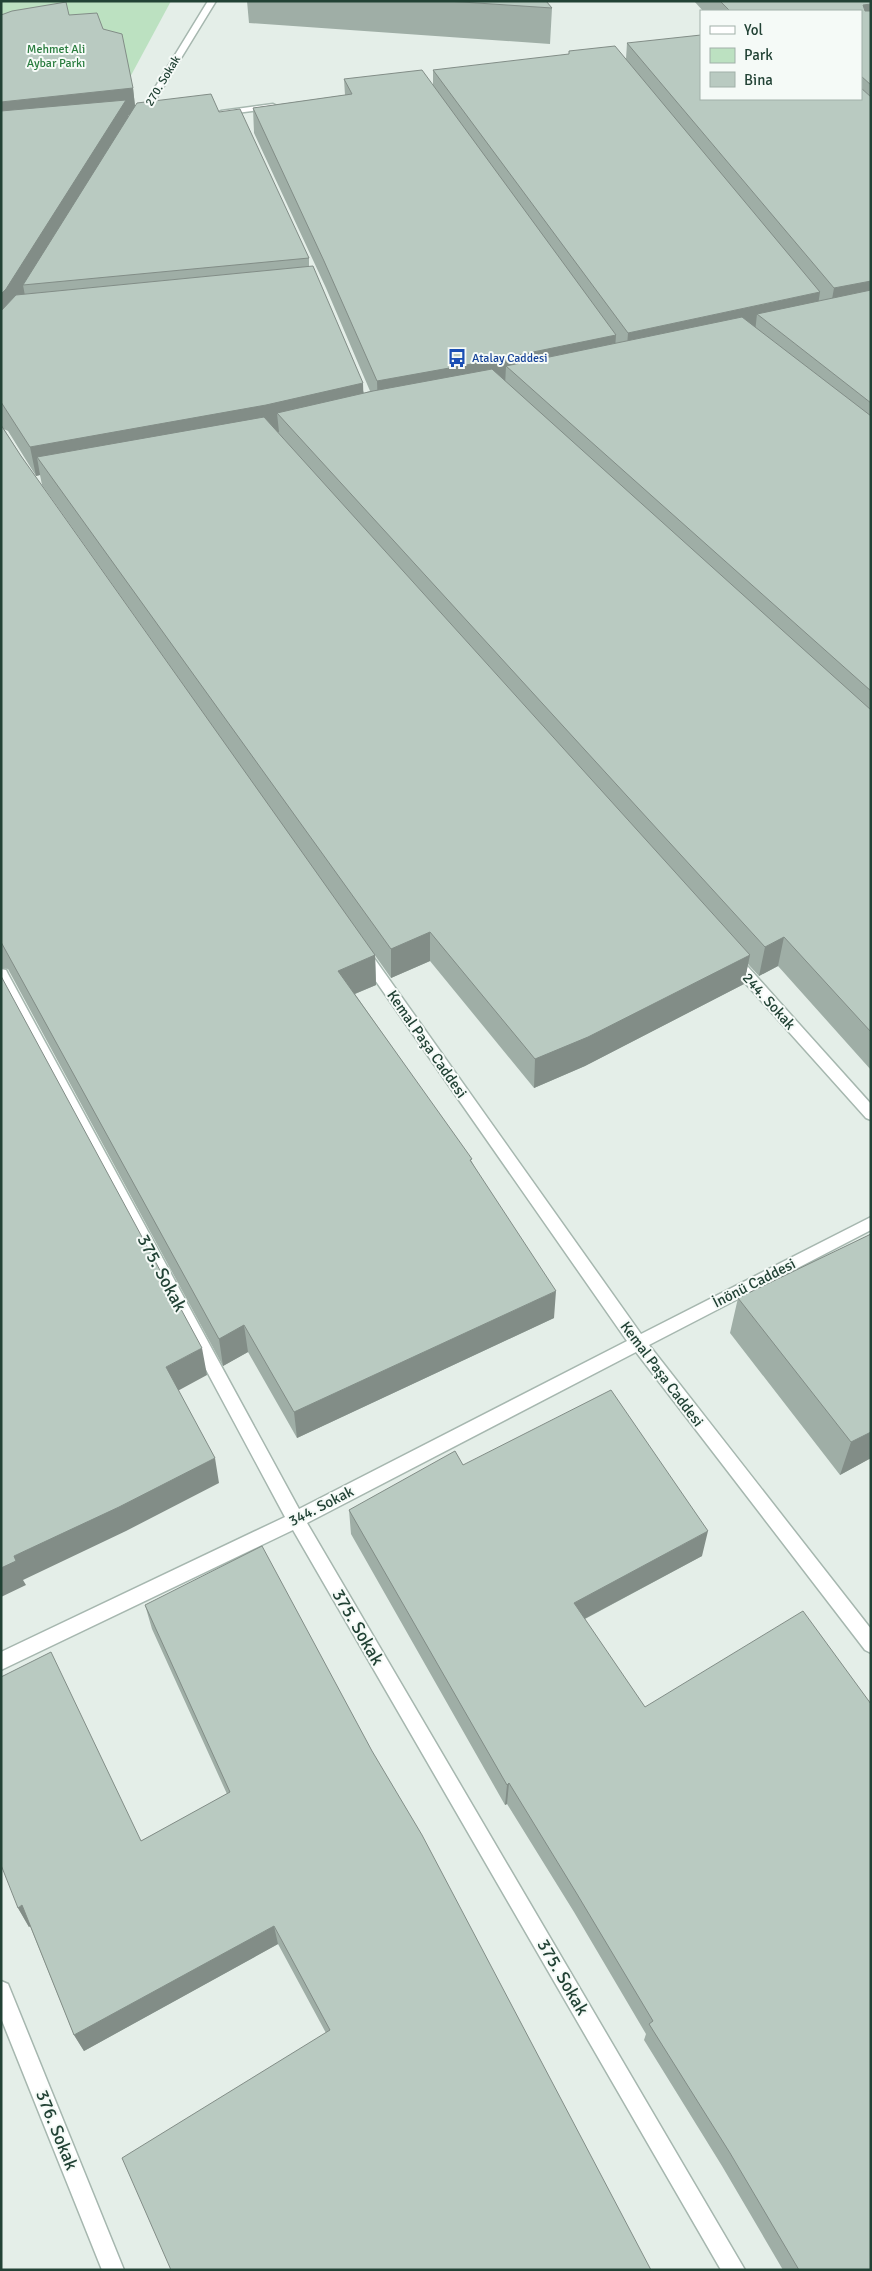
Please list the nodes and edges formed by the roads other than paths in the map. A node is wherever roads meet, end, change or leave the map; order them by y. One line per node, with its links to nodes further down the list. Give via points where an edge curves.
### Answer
1 (212, 1): 4 (street, 270. Sokak)
2 (286, 105): 3 (street, via 240,115)
3 (210, 114)
4 (142, 121)
5 (358, 945): 10 (street, Kemal Paşa Caddesi)
6 (725, 951): 8 (street, 244. Sokak)
7 (1, 974): 11 (street, 375. Sokak)
8 (871, 1114)
9 (871, 1223): 10 (street, İnönü Caddesi)
10 (638, 1344): 11 (street, 344. Sokak); 12 (street, Kemal Paşa Caddesi)
11 (296, 1520): 13 (street, 344. Sokak); 16 (street, 375. Sokak)
12 (871, 1644)
13 (1, 1661)
14 (1, 1991): 15 (street, 376. Sokak)
15 (113, 2270)
16 (734, 2270)

